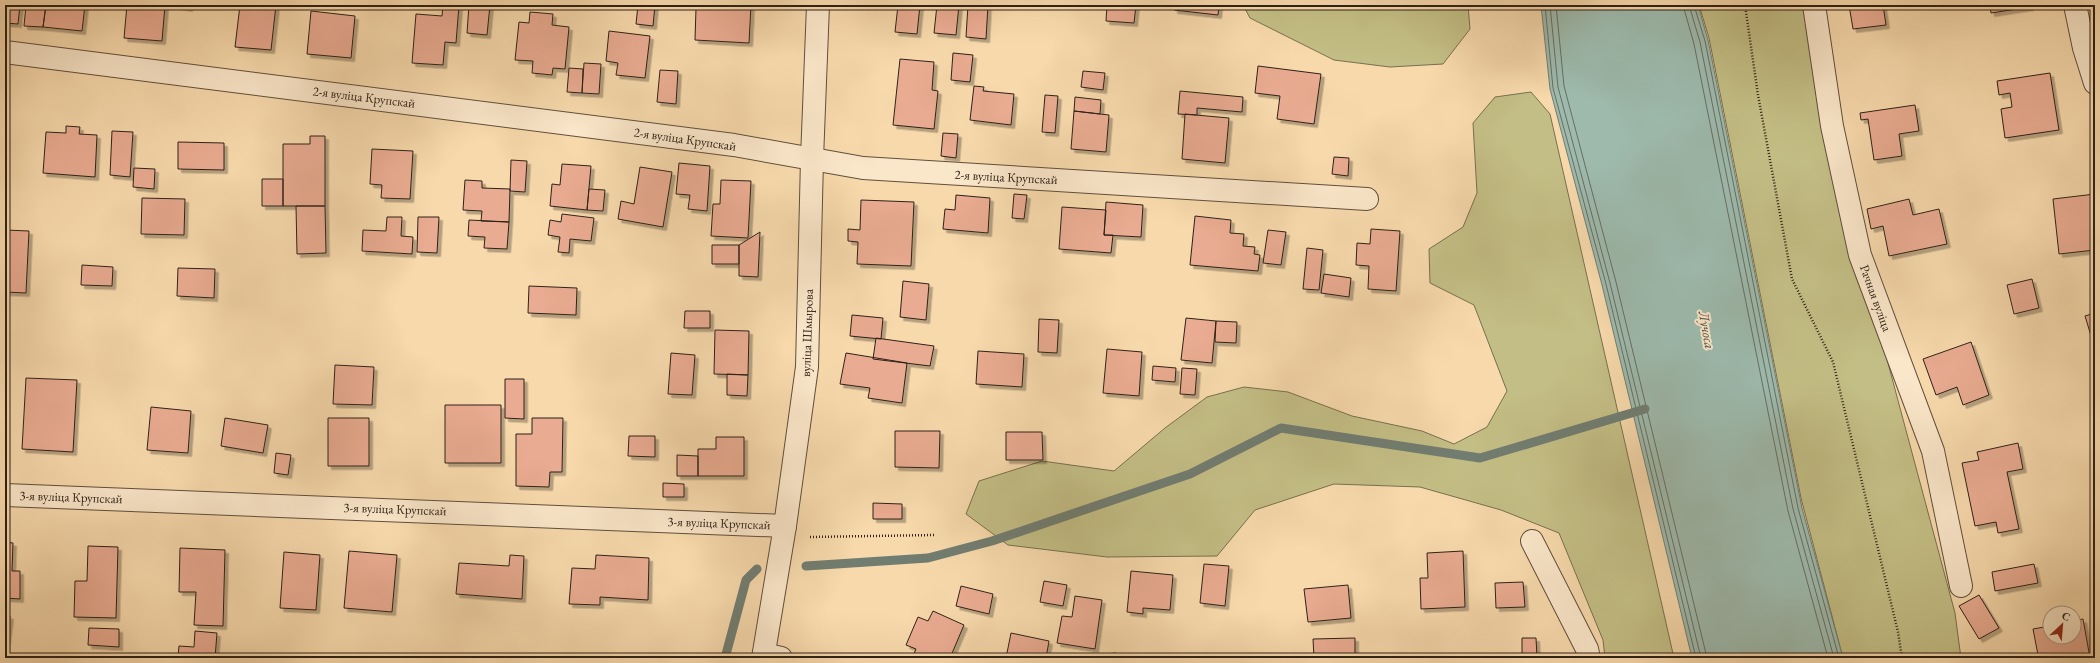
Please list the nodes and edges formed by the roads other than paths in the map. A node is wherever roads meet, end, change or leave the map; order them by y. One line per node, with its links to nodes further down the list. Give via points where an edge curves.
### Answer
1 (818, 5): 6 (street, вуліца Шмырова)
2 (1814, 5): 11 (street, Рачная вуліца, via 1832,126 1860,255 1933,451)
3 (2075, 5): 5 (street, via 2084,48)
4 (5, 52): 6 (street, 2-я вуліца Крупскай, via 734,145)
5 (2095, 82)
6 (812, 159): 7 (street, 2-я вуліца Крупскай, via 864,168); 9 (street, вуліца Шмырова, via 807,367)
7 (1368, 199)
8 (5, 494): 9 (street, 3-я вуліца Крупскай)
9 (785, 526): 12 (street, вуліца Шмырова)
10 (1532, 541): 13 (street, via 1587,649)
11 (1961, 586)
12 (769, 657)
13 (1589, 658)

